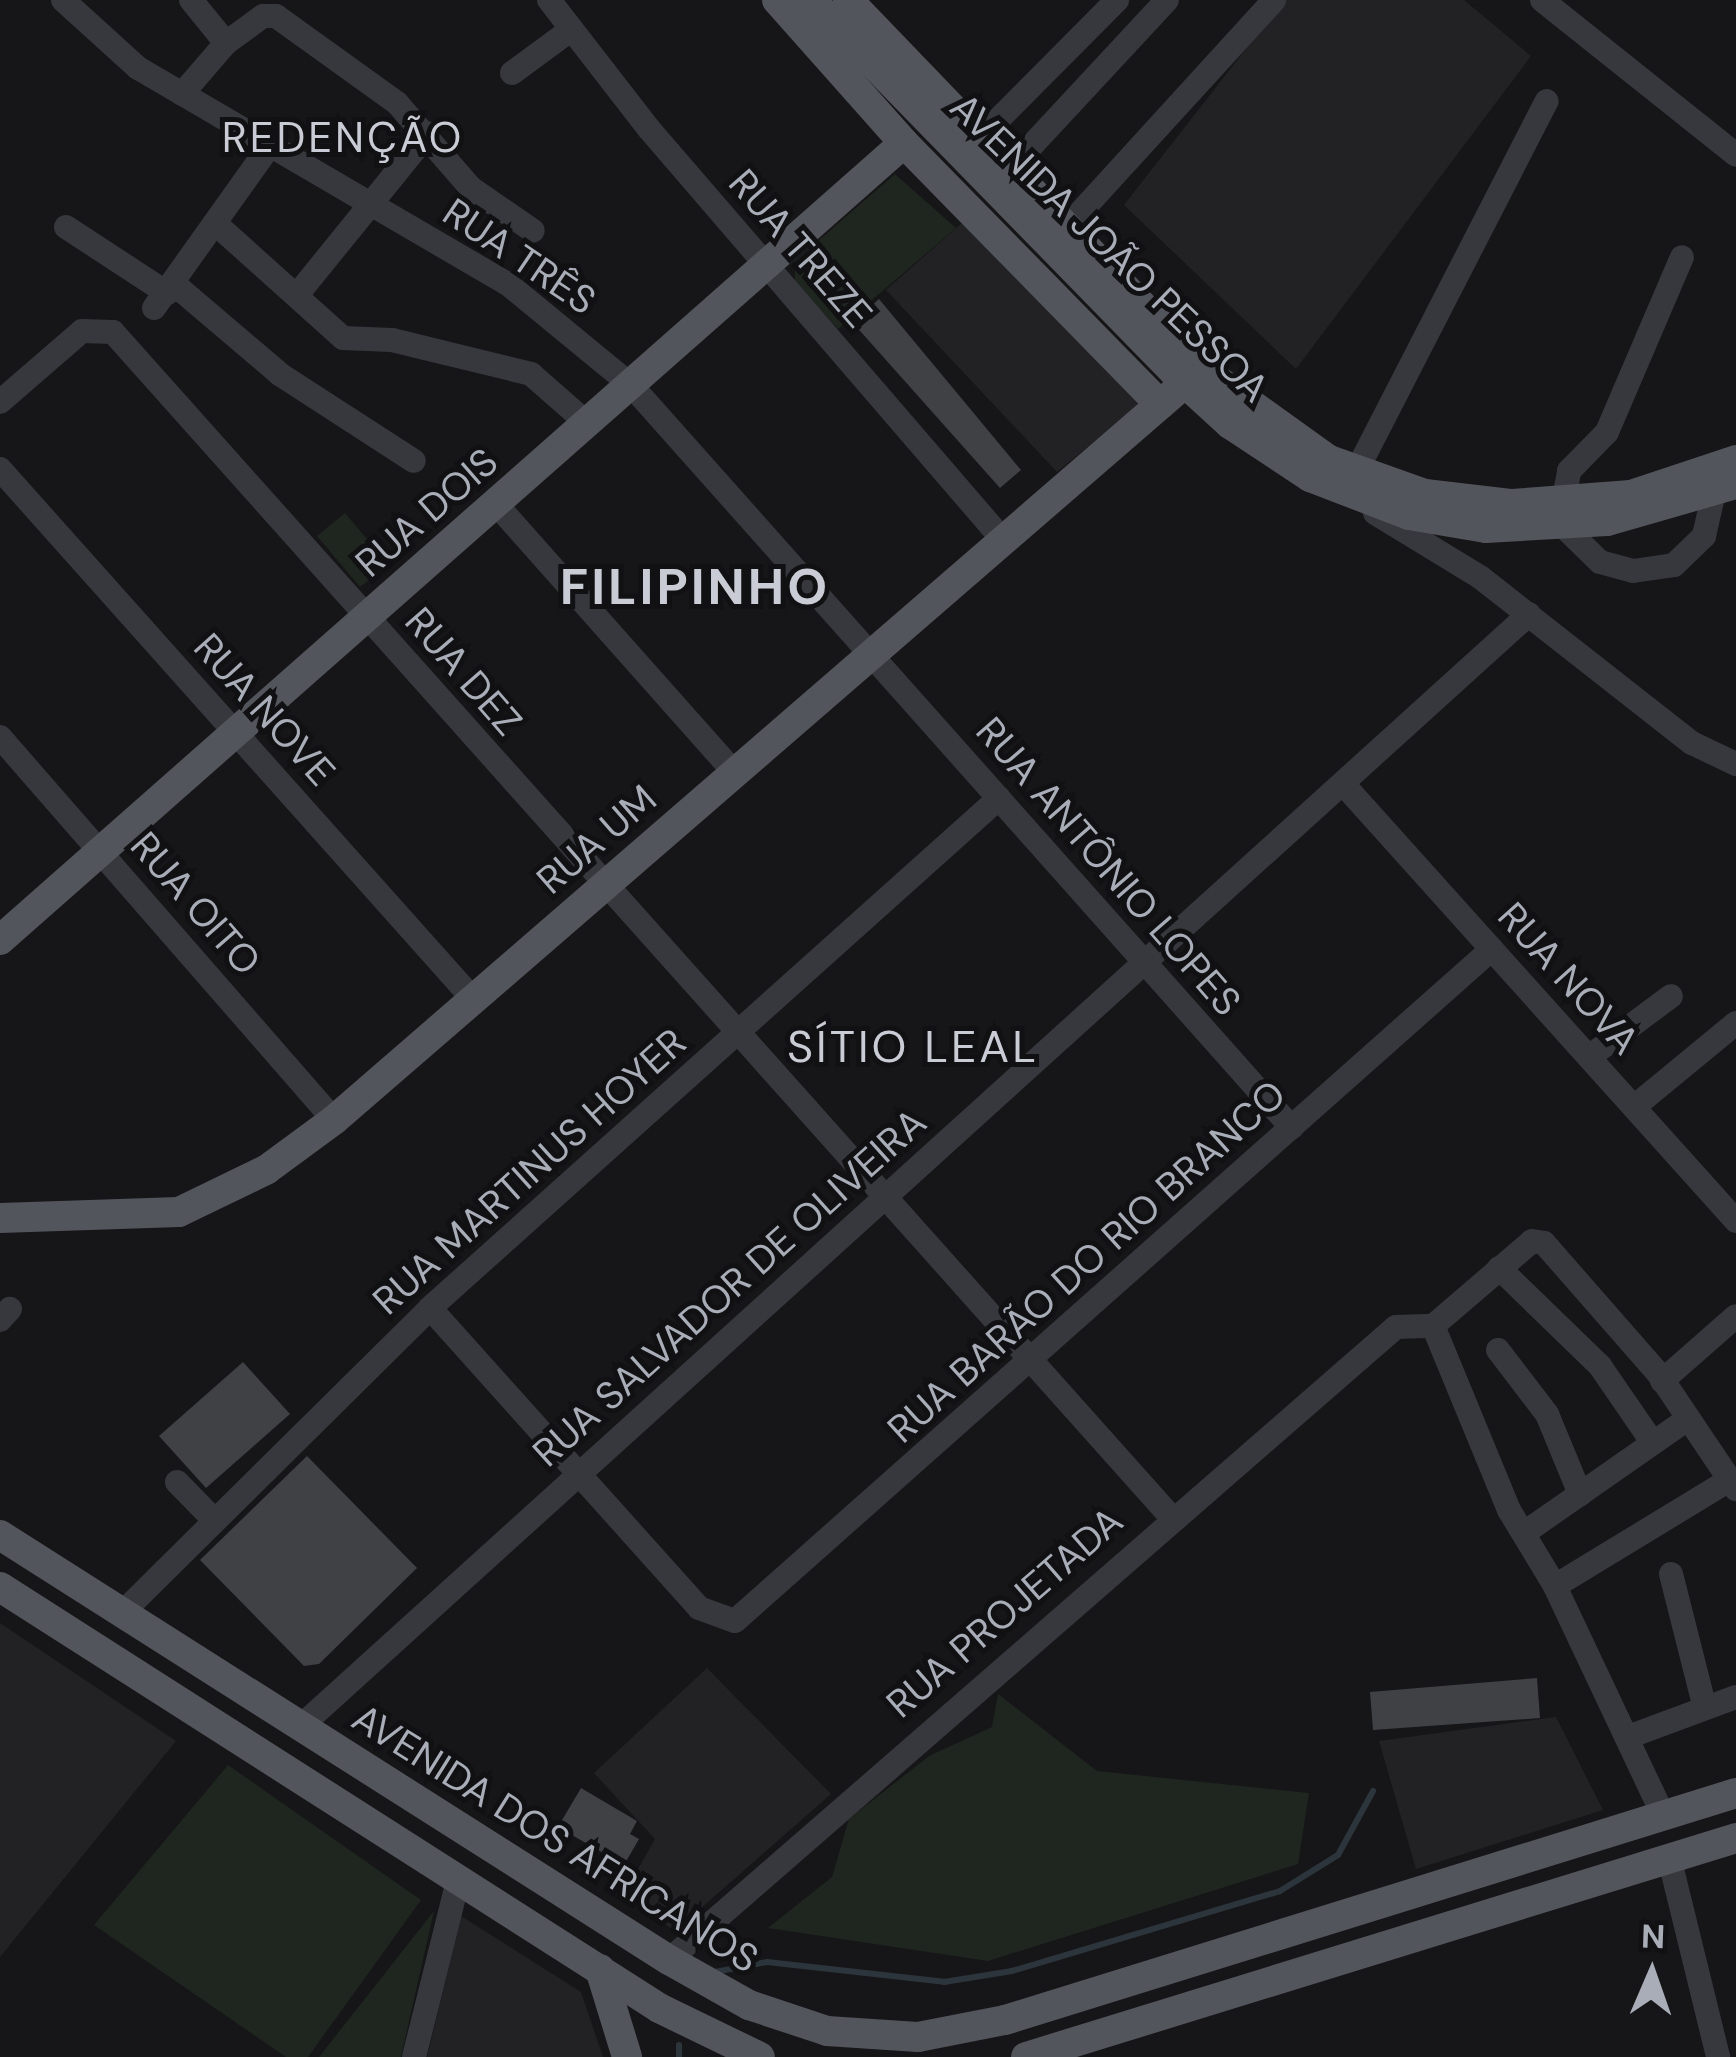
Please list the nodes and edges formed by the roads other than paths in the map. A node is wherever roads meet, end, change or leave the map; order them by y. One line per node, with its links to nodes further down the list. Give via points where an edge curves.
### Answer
1 (63, 0): 14 (street, RUA TRÊS, via 104,43)
2 (191, 0): 12 (street)
3 (549, 0): 11 (street, RUA TREZE)
4 (777, 0): 18 (main road)
5 (811, 0): 31 (main road, AVENIDA JOÃO PESSOA)
6 (848, 0): 17 (main road, AVENIDA JOÃO PESSOA)
7 (1117, 0): 17 (street)
8 (1167, 0): 21 (street)
9 (1274, 0): 25 (street)
10 (1542, 0): 20 (street)
11 (572, 29): 13 (street); 28 (street, RUA TREZE)
12 (226, 43): 14 (street); 16 (street, via 263,16 276,16)
13 (512, 73)
14 (182, 94): 19 (street, RUA TRÊS)
15 (1547, 101): 39 (street)
16 (428, 133): 22 (street); 26 (street, via 471,188)
17 (979, 139): 21 (main road, AVENIDA JOÃO PESSOA)
18 (904, 142): 28 (main road, RUA DOIS); 34 (main road)
19 (269, 147): 22 (street, RUA TRÊS); 23 (street)
20 (1736, 155)
21 (1009, 170): 25 (main road, AVENIDA JOÃO PESSOA)
22 (365, 202): 30 (street); 32 (street, RUA TRÊS, via 508,284)
23 (217, 225): 29 (street); 30 (street)
24 (66, 227): 29 (street)
25 (1066, 228): 39 (main road, AVENIDA JOÃO PESSOA, via 1235,397)
26 (533, 231)
27 (1682, 257): 42 (street, via 1607,432 1568,471)
28 (766, 265): 32 (main road, RUA DOIS); 44 (street, RUA TREZE)
29 (165, 295): 37 (street)
30 (297, 295): 35 (street, via 343,338 392,340 531,374)
31 (1185, 383): 34 (main road, RUA UM); 39 (main road, AVENIDA JOÃO PESSOA, via 1279,459)
32 (631, 385): 35 (main road, RUA DOIS); 48 (street, RUA TRÊS)
33 (0, 402): 47 (street, RUA DEZ, via 82,331 104,328)
34 (1160, 404): 44 (main road, RUA UM)
35 (587, 423): 41 (main road, RUA DOIS)
36 (1736, 460): 42 (main road, AVENIDA JOÃO PESSOA)
37 (414, 461)
38 (0, 469): 49 (street, RUA NOVE)
39 (1348, 482): 42 (main road, AVENIDA JOÃO PESSOA); 43 (main road, AVENIDA JOÃO PESSOA, via 1409,515); 45 (street)
40 (1725, 488): 42 (main road, AVENIDA JOÃO PESSOA); 42 (street, via 1704,536 1674,565 1633,571 1600,562)
41 (496, 504): 47 (main road, RUA DOIS); 52 (street)
42 (1564, 515): 43 (main road, AVENIDA JOÃO PESSOA)
43 (1486, 528): 45 (street, via 1476,545)
44 (1003, 540): 48 (main road, RUA UM)
45 (1480, 577): 46 (street)
46 (1529, 614): 51 (street, via 1692,742); 53 (street, RUA SALVADOR DE OLIVEIRA)
47 (367, 618): 49 (main road, RUA DOIS); 56 (street, RUA DEZ)
48 (872, 654): 52 (main road, RUA UM); 54 (street, RUA ANTÔNIO LOPES)
49 (237, 733): 55 (main road, RUA DOIS); 61 (street, RUA NOVE)
50 (0, 736): 55 (street, RUA OITO)
51 (1736, 764)
52 (734, 773): 56 (main road, RUA UM)
53 (1346, 785): 58 (street, RUA NOVA); 59 (street, RUA SALVADOR DE OLIVEIRA)
54 (1000, 798): 59 (street, RUA ANTÔNIO LOPES); 63 (street, RUA MARTINUS HOYER)
55 (103, 852): 57 (main road, RUA DOIS); 66 (street, RUA OITO)
56 (604, 886): 61 (main road, RUA UM); 63 (street, RUA DEZ)
57 (0, 940)
58 (1492, 949): 64 (street, RUA NOVA); 67 (street, RUA BARÃO DO RIO BRANCO)
59 (1146, 966): 67 (street, RUA ANTÔNIO LOPES); 68 (street, RUA SALVADOR DE OLIVEIRA)
60 (1671, 996): 64 (street)
61 (473, 999): 66 (main road, RUA UM)
62 (1736, 1023): 65 (street)
63 (738, 1033): 68 (street, RUA DEZ); 72 (street, RUA MARTINUS HOYER)
64 (1589, 1058): 65 (street, RUA NOVA)
65 (1634, 1107): 70 (street, RUA NOVA)
66 (334, 1120): 69 (main road, RUA UM, via 227,1193 179,1212)
67 (1292, 1128): 76 (street, RUA BARÃO DO RIO BRANCO)
68 (885, 1198): 76 (street, RUA DEZ); 80 (street, RUA SALVADOR DE OLIVEIRA)
69 (0, 1218)
70 (1736, 1221)
71 (1499, 1268): 74 (street); 77 (street, via 1532,1240 1544,1243); 79 (street, via 1600,1366)
72 (430, 1308): 80 (street); 85 (street, RUA MARTINUS HOYER)
73 (1736, 1316): 77 (street)
74 (1433, 1326): 84 (street, RUA PROJETADA, via 1396,1327); 86 (street, via 1509,1510)
75 (1498, 1350): 83 (street, via 1546,1414)
76 (1032, 1359): 80 (street, RUA BARÃO DO RIO BRANCO, via 747,1614 725,1622 700,1608); 84 (street, RUA DEZ)
77 (1662, 1381): 78 (street)
78 (1685, 1420): 79 (street); 82 (street)
79 (1653, 1443): 83 (street)
80 (578, 1472): 94 (street, RUA SALVADOR DE OLIVEIRA)
81 (177, 1482): 85 (street)
82 (1732, 1485): 89 (street)
83 (1580, 1494): 86 (street)
84 (1171, 1517): 106 (street, RUA PROJETADA)
85 (215, 1521): 91 (street, RUA MARTINUS HOYER)
86 (1528, 1532): 89 (street)
87 (0, 1534): 91 (main road, AVENIDA DOS AFRICANOS)
88 (1671, 1574): 93 (street)
89 (1555, 1586): 95 (street)
90 (0, 1587): 96 (main road)
91 (122, 1613): 94 (main road, AVENIDA DOS AFRICANOS)
92 (1736, 1697): 93 (street)
93 (1705, 1708): 95 (street)
94 (300, 1726): 98 (main road, AVENIDA DOS AFRICANOS)
95 (1628, 1737): 99 (street)
96 (312, 1785): 98 (main road, via 394,1819 409,1817); 102 (main road)
97 (1736, 1793): 99 (main road, AVENIDA DOS AFRICANOS)
98 (416, 1801): 105 (main road, AVENIDA DOS AFRICANOS)
99 (1651, 1821): 103 (main road, via 1638,1856); 104 (main road, AVENIDA DOS AFRICANOS)
100 (1736, 1838): 101 (main road)
101 (1670, 1861): 103 (main road); 113 (street)
102 (458, 1880): 105 (main road, via 468,1866 486,1864 571,1918); 107 (main road); 109 (street)
103 (1562, 1895): 108 (main road)
104 (1357, 1912): 106 (main road, AVENIDA DOS AFRICANOS, via 1005,2020 918,2037 875,2038 788,2020); 108 (main road, via 1362,1932 1348,1953)
105 (613, 1925): 106 (main road, AVENIDA DOS AFRICANOS)
106 (669, 1960)
107 (600, 1969): 110 (main road); 111 (main road, via 695,2029)
108 (1244, 1991): 112 (main road)
109 (415, 2057)
110 (627, 2057)
111 (760, 2057)
112 (1026, 2057)
113 (1718, 2057)

